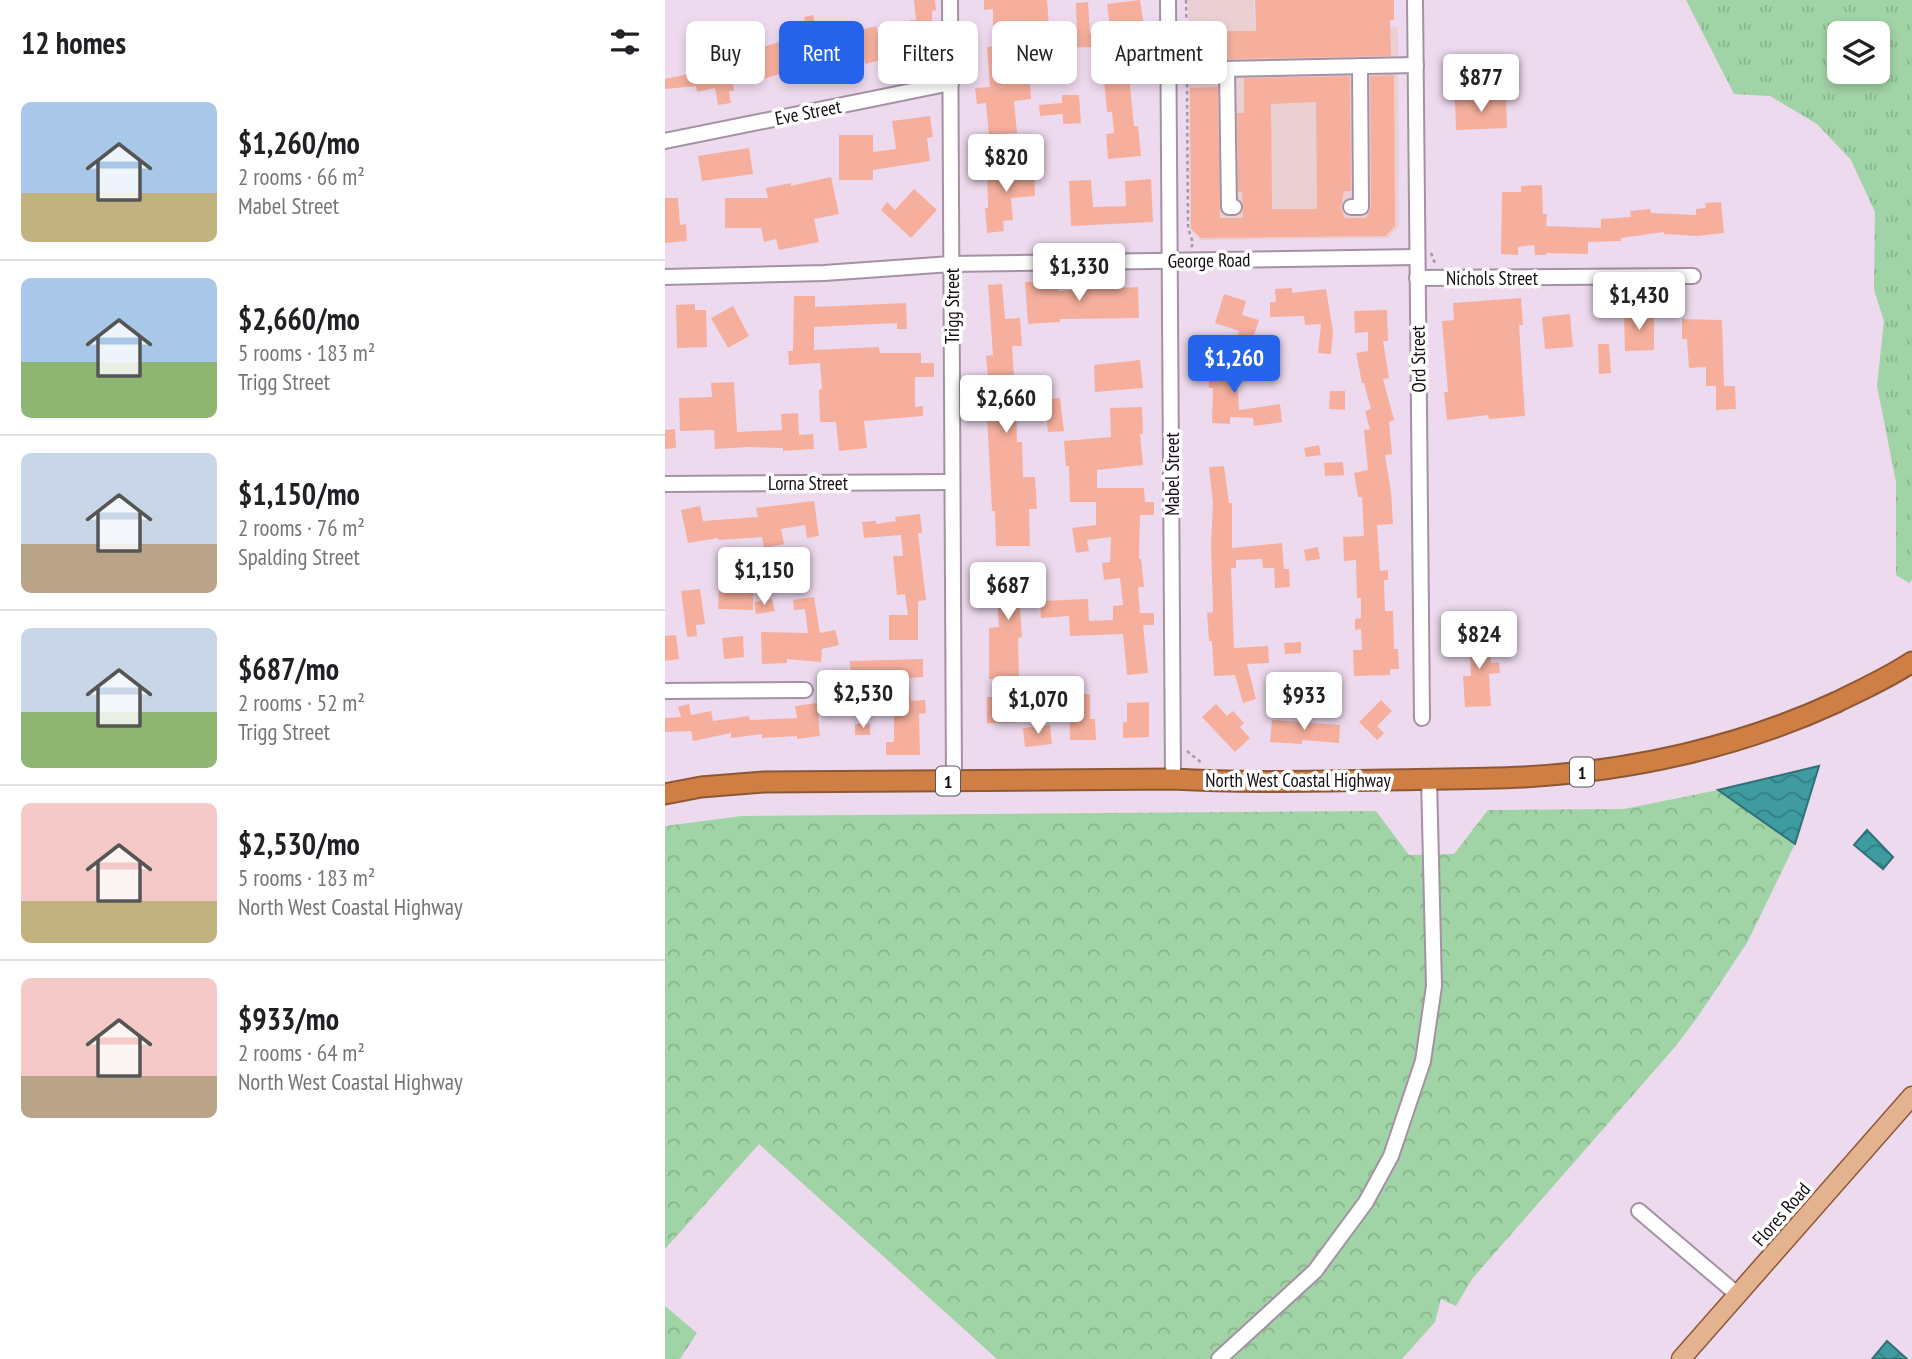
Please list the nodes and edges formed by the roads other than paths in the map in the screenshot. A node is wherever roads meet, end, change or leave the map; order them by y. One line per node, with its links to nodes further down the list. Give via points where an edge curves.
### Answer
1 (950, 0): 4 (street, Trigg Street)
2 (1168, 0): 5 (street, Mabel Street)
3 (1415, 0): 6 (street, Ord Street)
4 (950, 21)
5 (1168, 21)
6 (1416, 65): 7 (street); 15 (street, Ord Street)
7 (1360, 66): 8 (street); 14 (street, via 1361,207)
8 (1227, 69): 13 (street, via 1229,208)
9 (946, 84): 12 (street, Eve Street)
10 (951, 84): 17 (street, Trigg Street)
11 (1169, 84): 16 (street, Mabel Street)
12 (665, 141)
13 (1234, 207)
14 (1351, 207)
15 (1417, 257): 16 (street, George Road); 20 (street, Ord Street)
16 (1171, 260): 17 (street, George Road); 27 (street, Mabel Street)
17 (951, 264): 19 (street, George Road, via 824,274); 21 (street, Trigg Street)
18 (1693, 276): 20 (street, Nichols Street)
19 (665, 277)
20 (1417, 278): 26 (street, Ord Street)
21 (952, 482): 22 (street, Lorna Street); 29 (street, Trigg Street)
22 (665, 484)
23 (1912, 662): 28 (highway, North West Coastal Highway / 1, via 1807,715 1687,753 1584,771)
24 (805, 690): 25 (street)
25 (665, 691)
26 (1422, 718)
27 (1173, 779): 28 (highway, North West Coastal Highway / 1); 29 (highway, North West Coastal Highway / 1)
28 (1429, 779): 34 (street, via 1434,986 1423,1061 1391,1156 1366,1202 1315,1271)
29 (954, 781): 30 (highway, North West Coastal Highway / 1, via 764,782)
30 (665, 794)
31 (1912, 1096): 33 (main road, Flores Road)
32 (1639, 1211): 33 (street)
33 (1738, 1295): 35 (main road, Flores Road)
34 (1219, 1359)
35 (1681, 1359)

